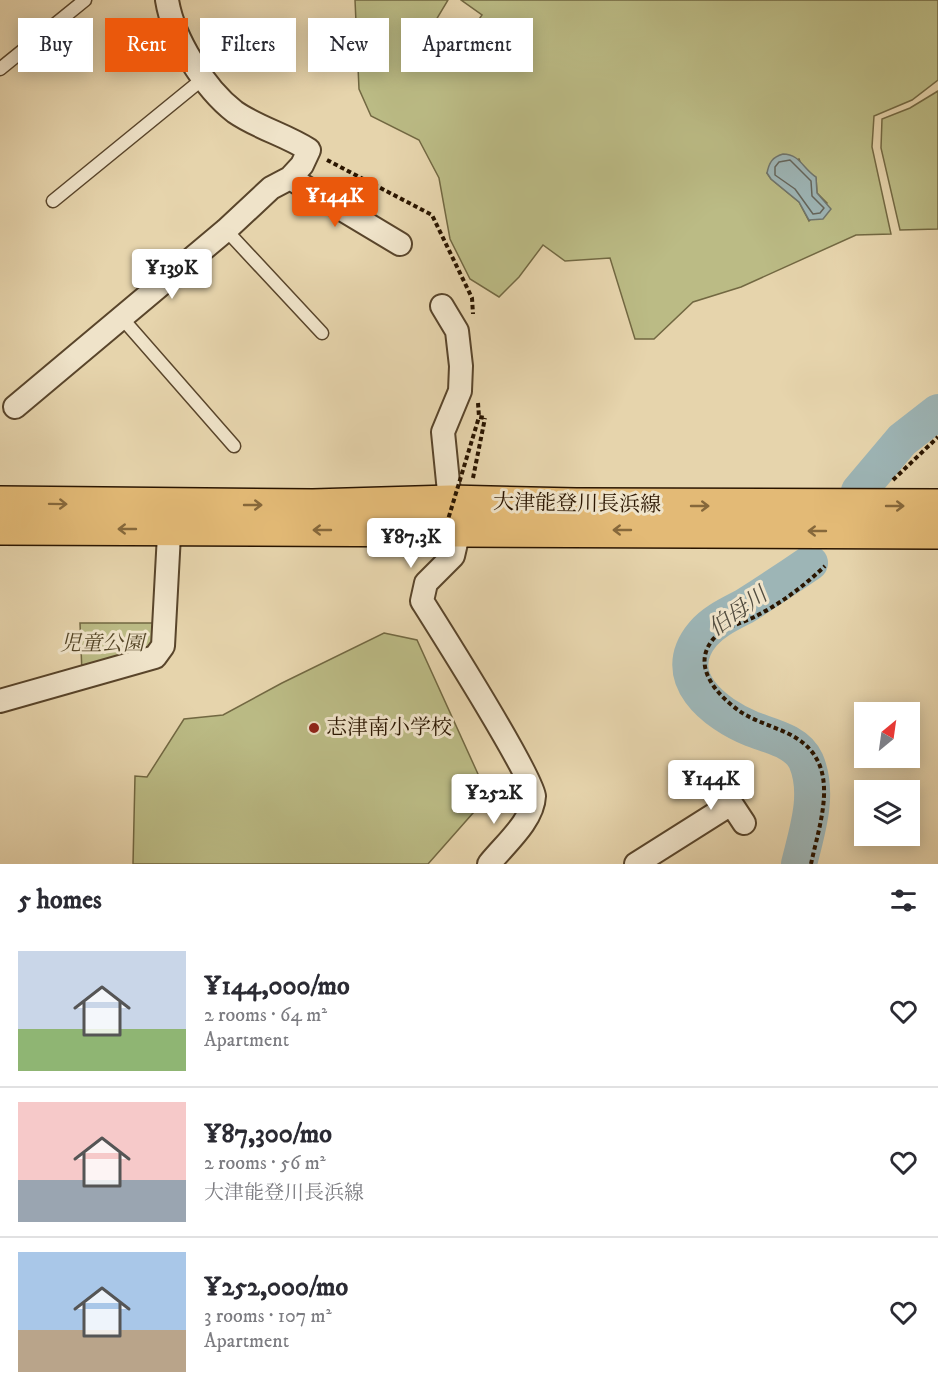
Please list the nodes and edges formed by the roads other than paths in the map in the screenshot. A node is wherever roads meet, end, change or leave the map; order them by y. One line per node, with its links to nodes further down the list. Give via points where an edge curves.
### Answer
1 (85, 0): 3 (lane)
2 (166, 0): 4 (street, via 177,37)
3 (0, 69)
4 (205, 77): 5 (street, via 235,111 309,150); 6 (lane)
5 (290, 178): 7 (street, via 271,188); 8 (street)
6 (53, 201)
7 (226, 230): 10 (street); 11 (lane)
8 (400, 244)
9 (442, 306): 17 (street, via 457,331 461,366 460,391 443,432)
10 (121, 316): 12 (street); 13 (lane)
11 (322, 333)
12 (15, 407)
13 (234, 446)
14 (0, 503): 16 (main road, 大津能登川長浜線, one-way to 16)
15 (938, 506): 17 (main road, 大津能登川長浜線, one-way to 15, via 576,506)
16 (169, 517): 17 (main road, 大津能登川長浜線); 18 (main road, 大津能登川長浜線, one-way to 18); 20 (street, via 164,646 155,657)
17 (450, 526): 19 (main road, 大津能登川長浜線, one-way to 17); 24 (street, via 453,556 426,583 422,601 534,794 531,811)
18 (0, 528)
19 (938, 532)
20 (0, 701)
21 (713, 776): 22 (street)
22 (731, 804): 23 (street); 25 (street)
23 (744, 823)
24 (489, 864)
25 (636, 864)

